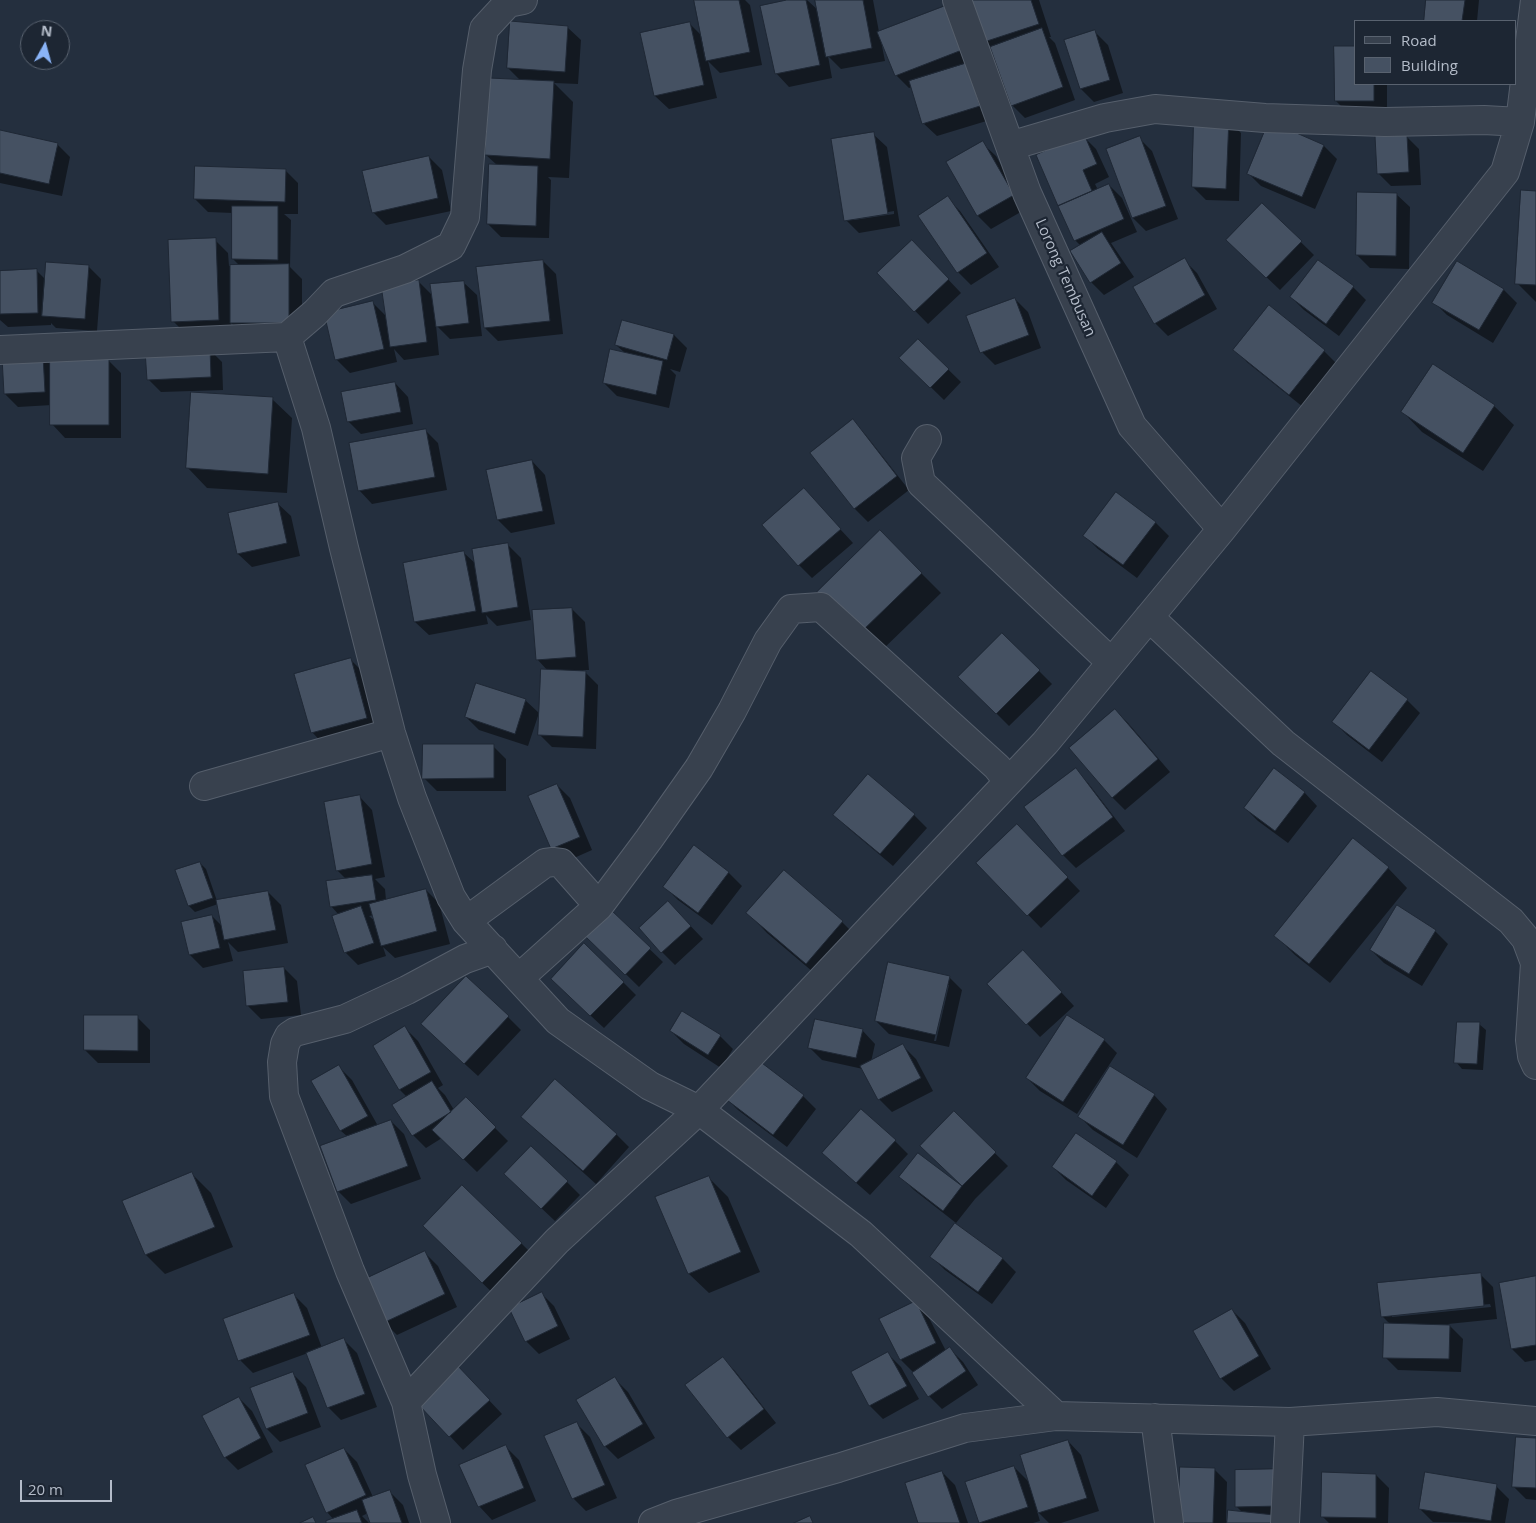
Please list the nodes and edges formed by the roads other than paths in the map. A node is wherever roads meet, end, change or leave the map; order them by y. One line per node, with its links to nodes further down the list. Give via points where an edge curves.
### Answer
1 (480, 0): 5 (street)
2 (523, 0): 5 (street, via 508,3)
3 (957, 0): 7 (street, Lorong Tembusan)
4 (1535, 0): 6 (street)
5 (484, 29): 8 (street, via 477,70 465,217 451,246 406,270 334,293 316,313)
6 (1520, 122): 7 (street, via 1274,119 1155,109 1105,118); 11 (street, via 1505,172)
7 (1010, 146): 11 (street, Lorong Tembusan, via 1027,193 1132,426)
8 (287, 336): 9 (street); 14 (street, via 316,428)
9 (0, 350)
10 (926, 439): 13 (street, via 916,458 921,483)
11 (1222, 529): 12 (street)
12 (1149, 617): 13 (street); 19 (street, via 1283,743)
13 (1111, 662): 15 (street, via 1045,743)
14 (391, 733): 16 (street); 18 (street, via 447,888)
15 (1008, 781): 17 (street, via 997,767 821,607 791,609 768,641 699,768); 23 (street)
16 (204, 786)
17 (599, 906): 18 (street, via 561,864 553,862 545,864); 21 (street)
18 (466, 921): 20 (street)
19 (1531, 938): 22 (street, via 1535,962 1530,1040)
20 (493, 950): 21 (street); 24 (street, via 465,959 345,1019 295,1032 285,1044 282,1062 284,1096 350,1271)
21 (519, 978): 23 (street, via 558,1021 650,1086)
22 (1536, 1065)
23 (699, 1110): 24 (street, via 557,1241); 25 (street, via 861,1234)
24 (406, 1402): 29 (street)
25 (1056, 1416): 26 (street); 30 (street, via 964,1428)
26 (1155, 1418): 28 (street); 31 (street)
27 (1536, 1421): 28 (street, via 1437,1412)
28 (1290, 1422): 32 (street)
29 (436, 1523)
30 (653, 1523)
31 (1169, 1523)
32 (1286, 1523)

